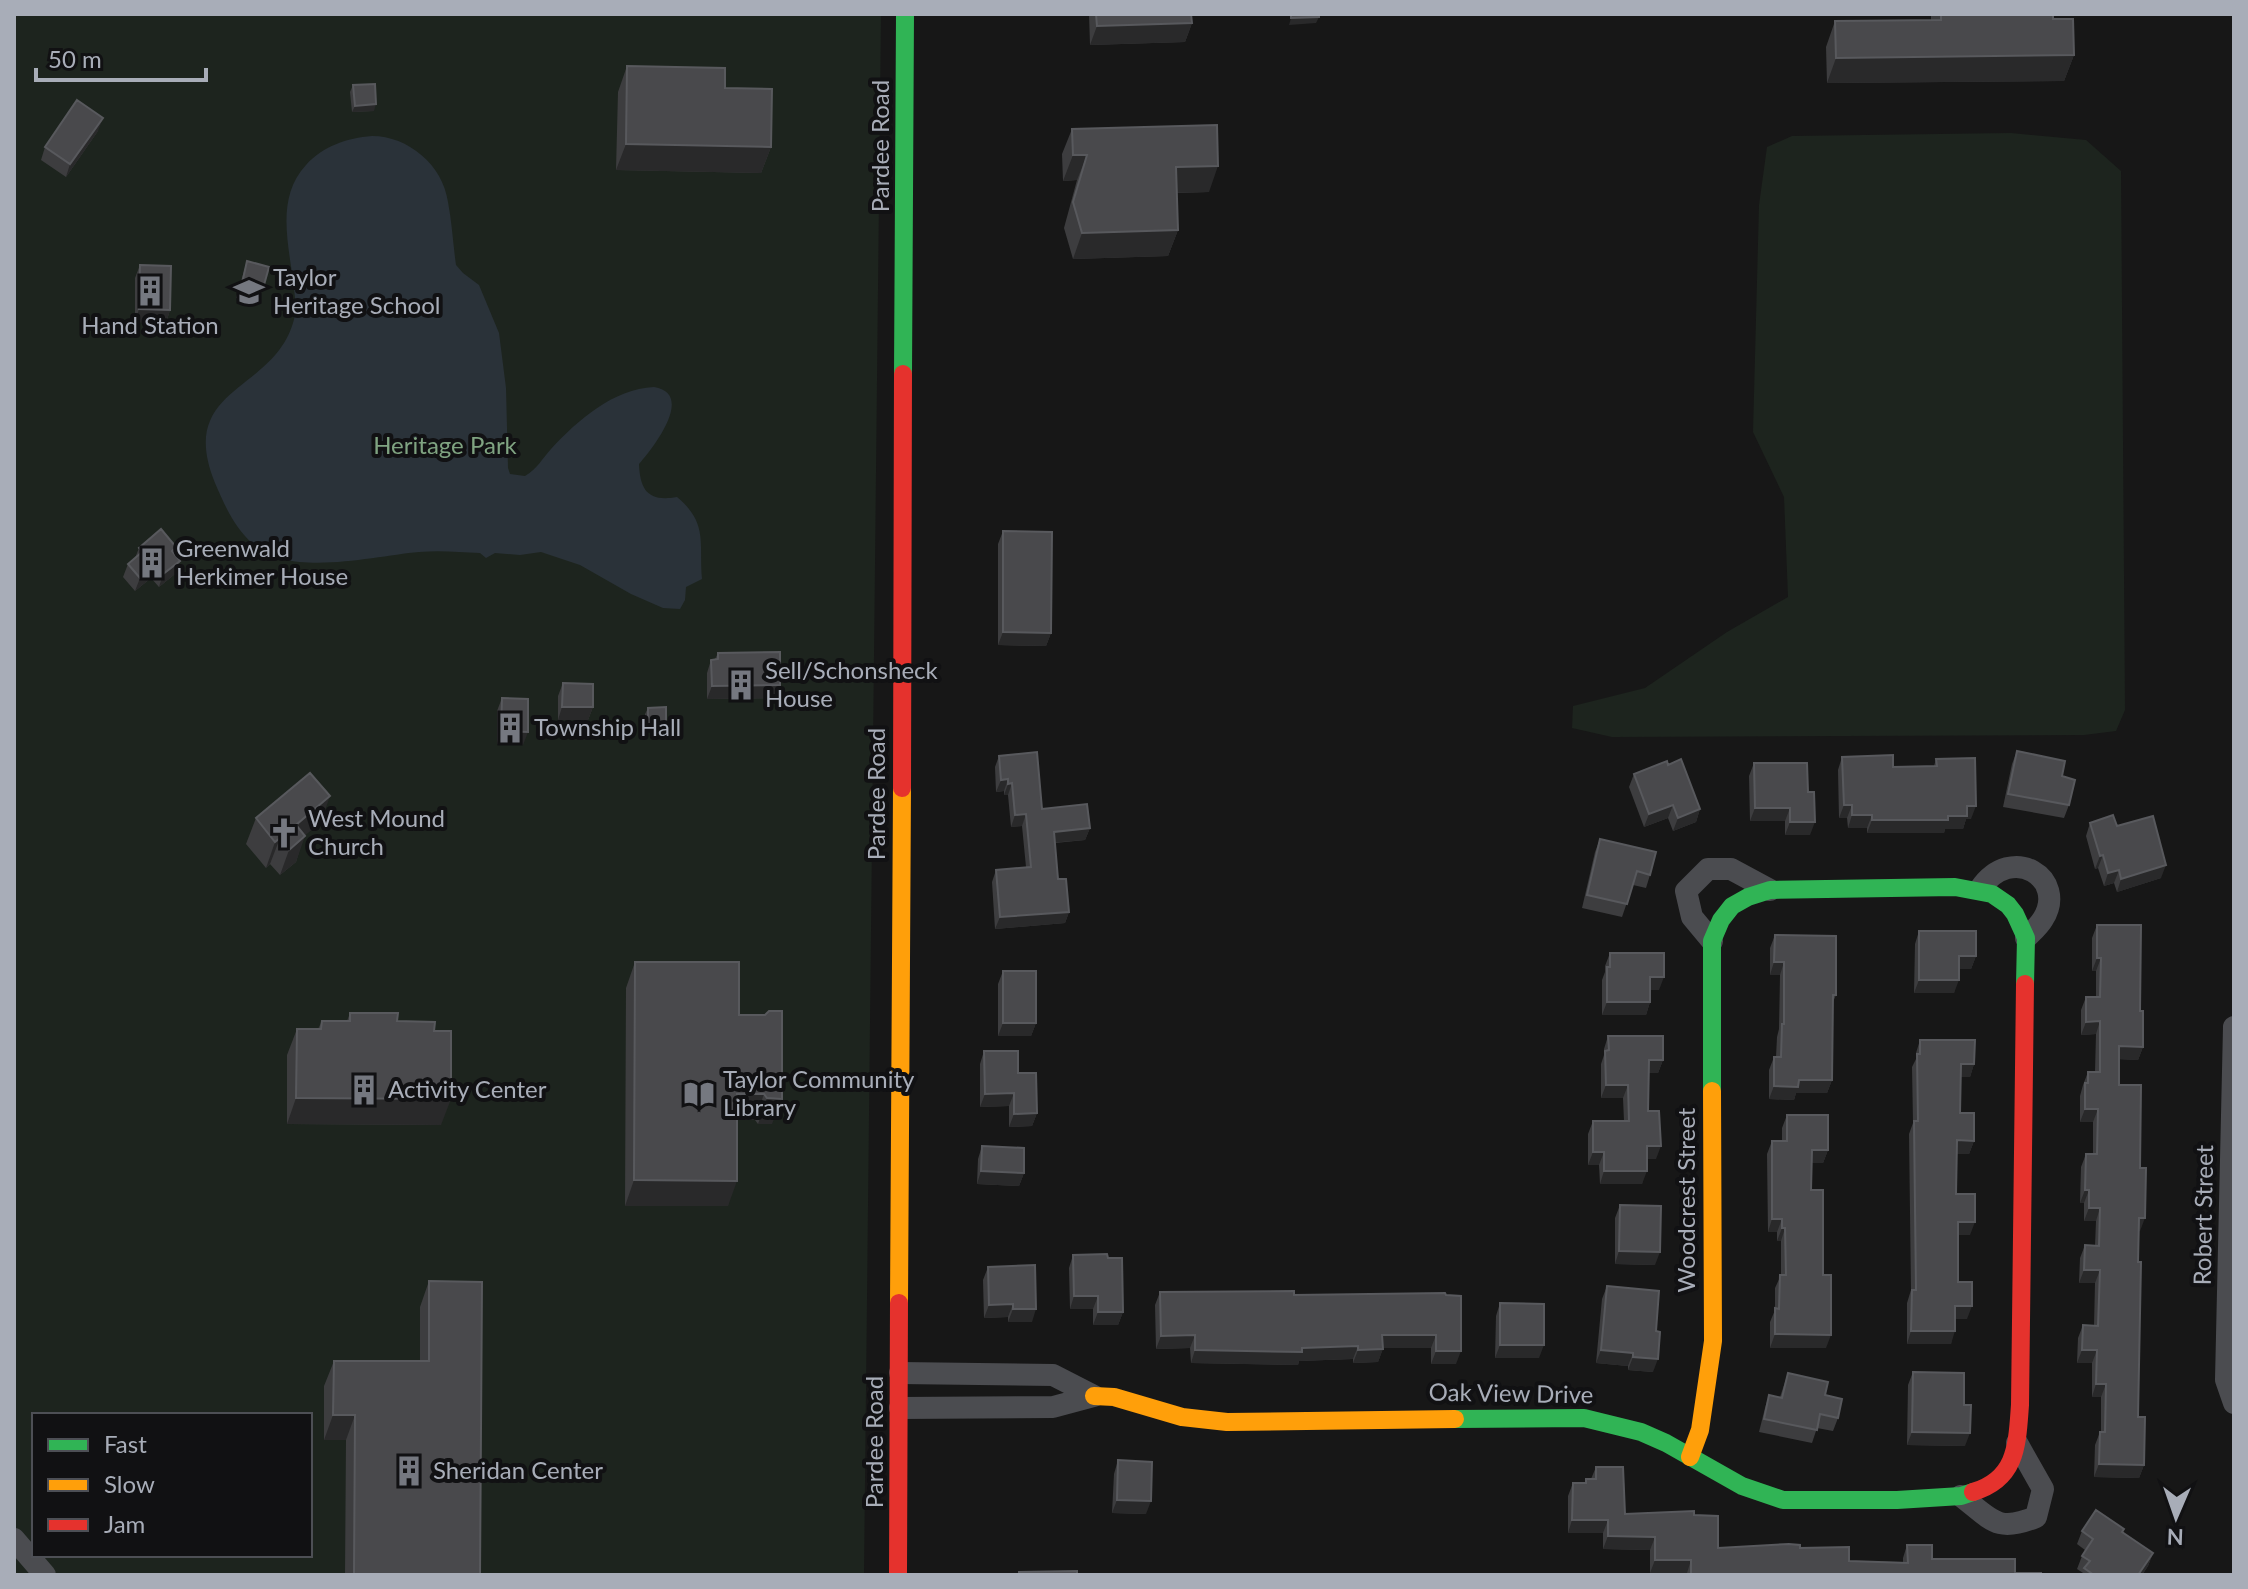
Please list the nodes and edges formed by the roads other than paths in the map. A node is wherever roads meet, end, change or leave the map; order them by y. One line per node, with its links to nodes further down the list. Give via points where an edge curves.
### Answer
1 (905, 14): 8 (street, Pardee Road)
2 (1980, 889): 3 (street, Woodcrest Street); 4 (street, Woodcrest Street); 5 (street, via 2005,867 2039,875 2049,897 2048,910)
3 (1770, 890): 6 (street, Woodcrest Street, via 1734,904 1718,920); 6 (street, Woodcrest Street, via 1731,869 1708,869 1686,891 1692,917)
4 (2009, 905): 5 (street, Oak View Drive)
5 (2026, 938): 12 (street, Oak View Drive)
6 (1712, 941): 13 (street, Woodcrest Street, via 1713,1341 1700,1430)
7 (2234, 1027): 10 (street, Robert Street, via 2226,1380)
8 (900, 1373): 9 (street, Oak View Drive, via 1053,1375); 11 (street, Pardee Road)
9 (1094, 1396): 11 (street, Oak View Drive, via 1053,1407); 13 (street, Oak View Drive, via 1227,1422 1584,1418 1641,1432)
10 (2234, 1403)
11 (900, 1408): 17 (street, Pardee Road)
12 (2017, 1443): 14 (street, Oak View Drive, via 2009,1468 1990,1487); 14 (street, via 2043,1489 2036,1517 2017,1525 1997,1524)
13 (1690, 1457): 14 (street, Oak View Drive, via 1742,1486 1783,1500)
14 (1961, 1496)
15 (14, 1539): 16 (street)
16 (45, 1575)
17 (898, 1575)

